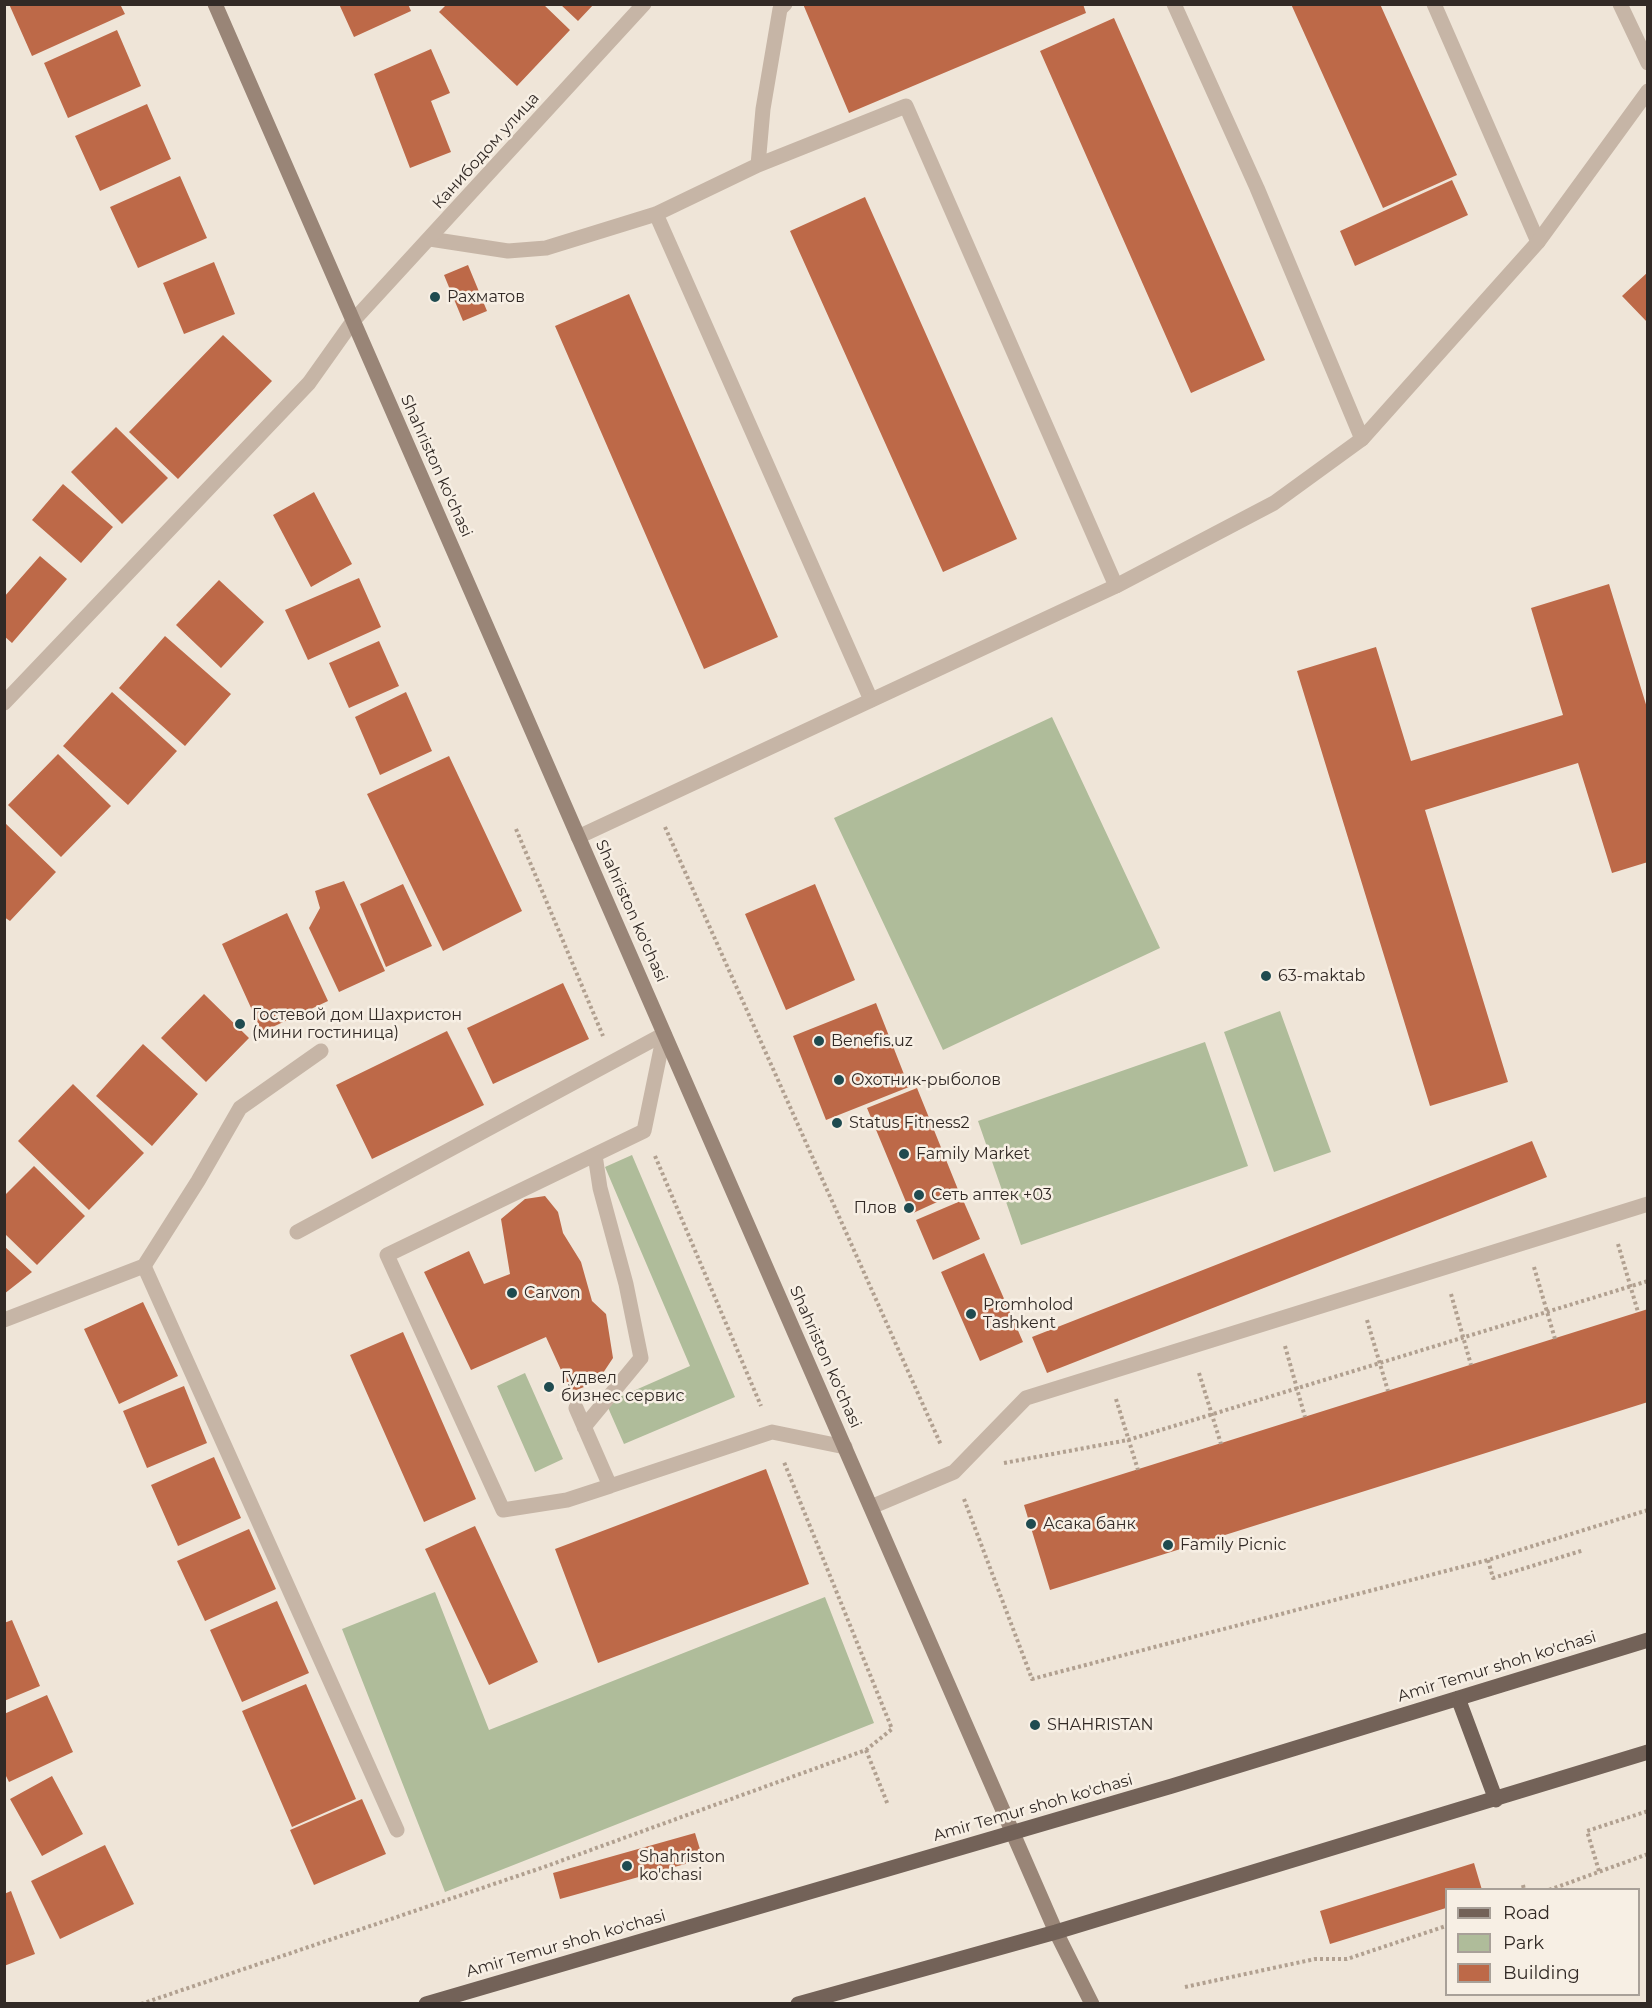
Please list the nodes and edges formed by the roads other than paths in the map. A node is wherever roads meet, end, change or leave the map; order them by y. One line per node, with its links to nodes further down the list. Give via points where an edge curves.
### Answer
1 (215, 4): 13 (main road, Shahriston ko'chasi)
2 (644, 4): 11 (street, Канибодом улица)
3 (785, 4): 9 (street, via 780,9 763,109)
4 (1174, 4): 14 (street, via 1257,188)
5 (1434, 4): 12 (street)
6 (1620, 4): 7 (street)
7 (1647, 63)
8 (1647, 91): 12 (street)
9 (758, 165): 10 (street); 15 (street, via 906,106)
10 (656, 214): 11 (street, via 546,248 508,251); 16 (street)
11 (430, 239): 13 (street, Канибодом улица)
12 (1538, 243): 14 (street)
13 (353, 321): 17 (street, Канибодом улица, via 309,383); 18 (main road, Shahriston ko'chasi)
14 (1362, 439): 15 (street, via 1274,503)
15 (1116, 586): 16 (street)
16 (871, 700): 18 (street)
17 (4, 703)
18 (578, 837): 19 (main road, Shahriston ko'chasi)
19 (664, 1034): 21 (street, via 644,1131); 23 (street); 28 (main road, Shahriston ko'chasi)
20 (321, 1051): 24 (street, via 240,1108)
21 (595, 1155): 27 (street, via 641,1358); 29 (street, via 480,1217 387,1255 503,1510 567,1500)
22 (1647, 1204): 30 (street, via 1026,1398 954,1472)
23 (297, 1232)
24 (144, 1266): 25 (street); 35 (street)
25 (4, 1320)
26 (576, 1408): 27 (street)
27 (584, 1427): 29 (street)
28 (845, 1448): 29 (street, via 772,1432); 30 (main road, Shahriston ko'chasi)
29 (610, 1486)
30 (871, 1507): 36 (main road, Shahriston ko'chasi)
31 (1647, 1640): 32 (main road, Amir Temur shoh ko'chasi)
32 (1458, 1698): 34 (main road); 36 (main road, Amir Temur shoh ko'chasi)
33 (1647, 1752): 34 (main road)
34 (1496, 1800): 37 (main road)
35 (397, 1830)
36 (1014, 1832): 37 (main road, Shahriston ko'chasi); 38 (main road, Amir Temur shoh ko'chasi)
37 (1056, 1932): 39 (main road); 40 (main road, Shahriston ko'chasi)
38 (426, 2004)
39 (798, 2004)
40 (1092, 2004)

